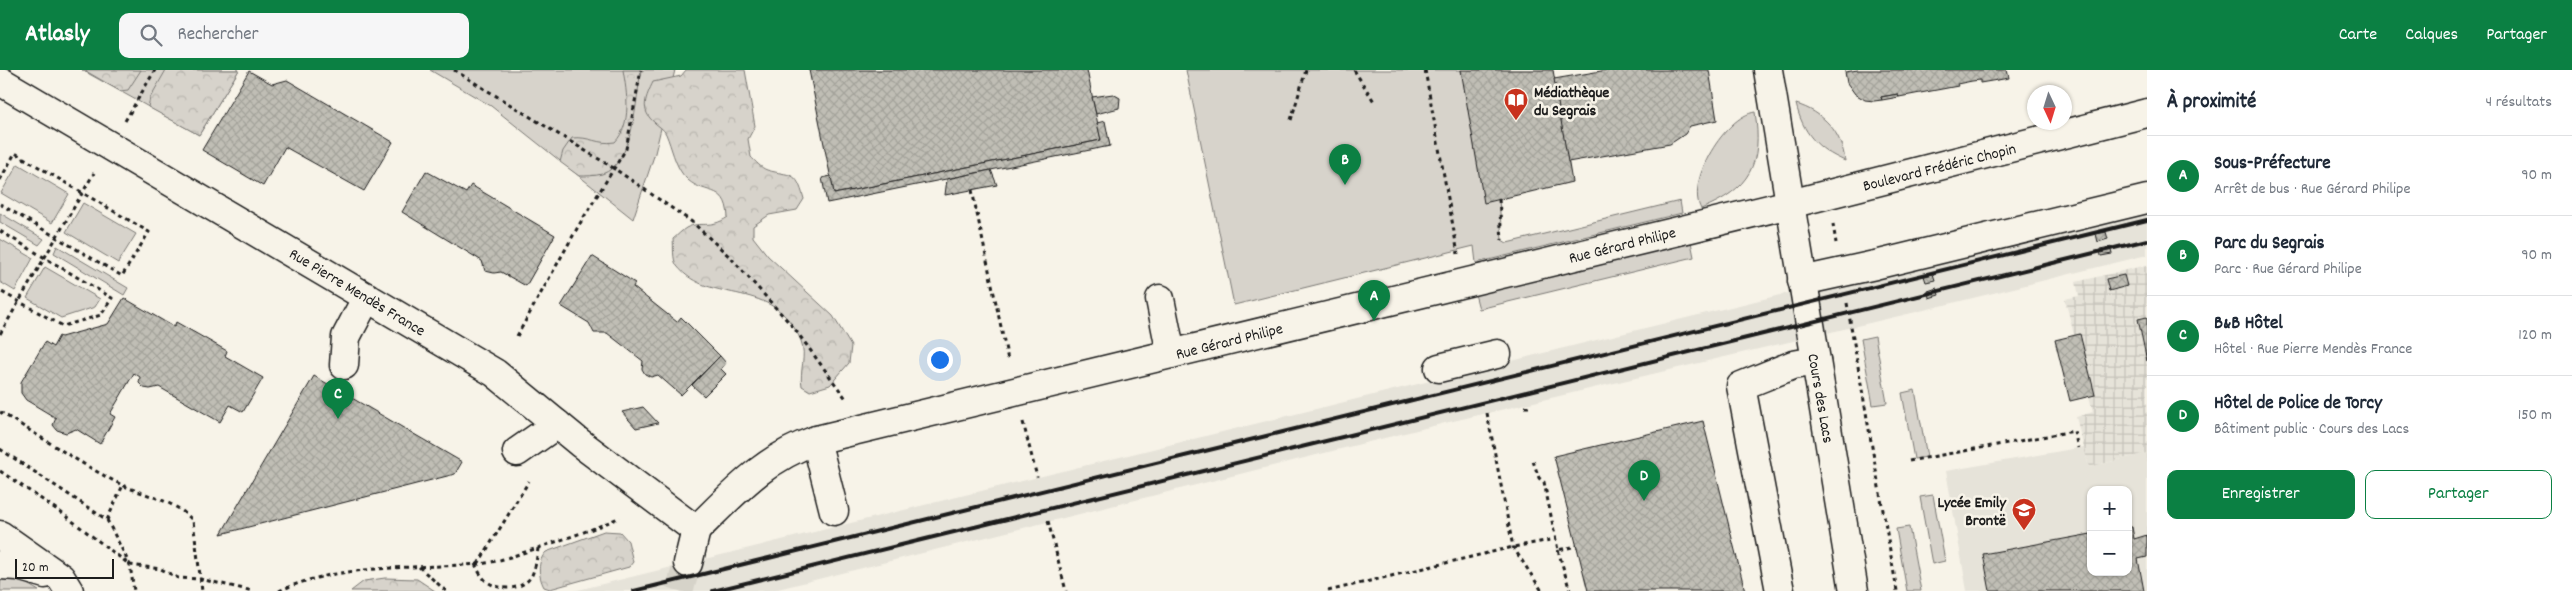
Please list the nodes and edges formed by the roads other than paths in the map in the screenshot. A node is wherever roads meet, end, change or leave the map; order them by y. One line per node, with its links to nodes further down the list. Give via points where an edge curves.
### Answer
1 (1768, 70): 5 (street, Cours des Lacs)
2 (0, 81): 7 (street, Rue Pierre Mendès France)
3 (2147, 113): 5 (street, Boulevard Frédéric Chopin)
4 (2147, 198): 6 (street)
5 (1790, 204): 6 (street, Cours des Lacs); 9 (street, Rue Gérard Philipe)
6 (1802, 280): 11 (street, Cours des Lacs)
7 (368, 297): 12 (street, via 346,336); 14 (street, Rue Pierre Mendès France, via 495,373)
8 (1160, 299): 9 (street)
9 (1171, 354): 15 (street, Rue Gérard Philipe)
10 (1497, 354): 13 (street)
11 (1816, 361): 23 (street, via 1793,365 1741,386); 24 (street, Cours des Lacs)
12 (344, 365)
13 (1439, 368)
14 (557, 424): 16 (street); 18 (street, Rue Pierre Mendès France)
15 (816, 440): 17 (street); 18 (street, Rue Gérard Philipe, via 764,466)
16 (517, 452)
17 (834, 512)
18 (696, 530): 20 (street)
19 (0, 534): 22 (street)
20 (688, 563)
21 (0, 565): 22 (street, via 18,566)
22 (65, 585)
23 (1780, 591)
24 (1854, 591)

